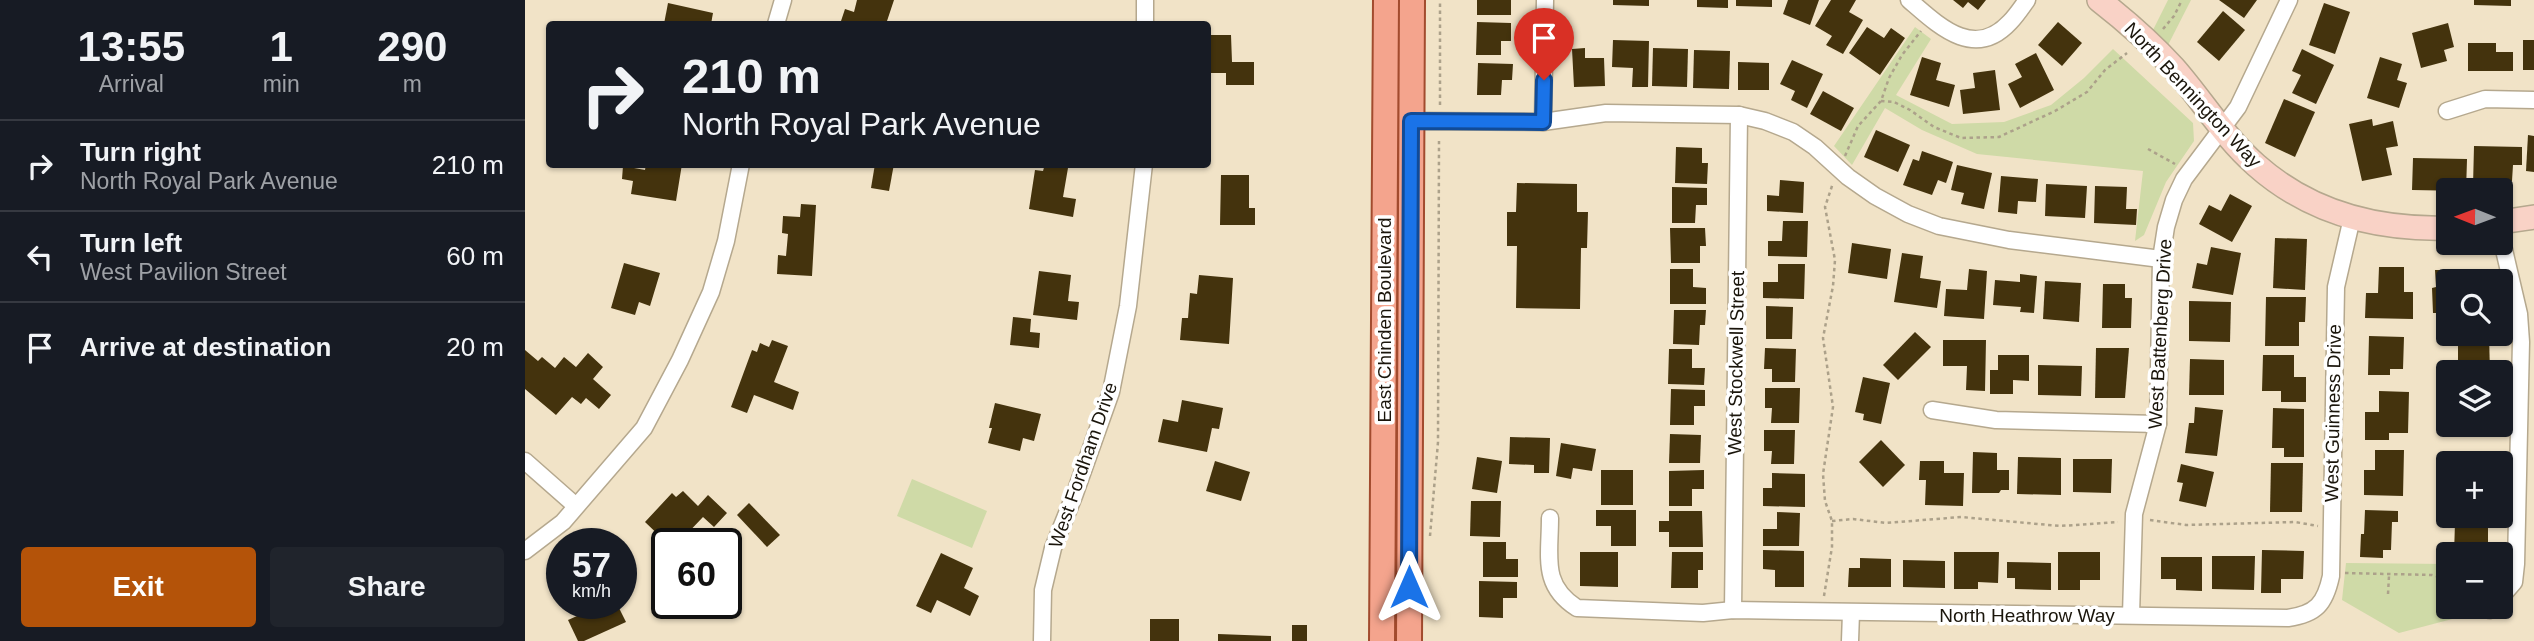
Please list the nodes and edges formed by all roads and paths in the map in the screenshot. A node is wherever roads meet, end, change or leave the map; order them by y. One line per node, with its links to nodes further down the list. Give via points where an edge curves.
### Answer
1 (783, 0): 13 (street)
2 (1145, 0): 14 (street)
3 (1386, 0): 61 (main road, East Chinden Boulevard)
4 (1397, 0): 23 (main road, via 1397,86)
5 (1412, 0): 23 (main road, East Chinden Boulevard)
6 (1440, 0): 20 (path)
7 (1545, 0): 24 (street)
8 (1909, 0): 9 (street, via 1961,38 1996,33)
9 (2027, 0)
10 (2099, 0): 25 (street, North Bennington Way, via 2173,68)
11 (2182, 0): 16 (path)
12 (2289, 0): 25 (street, West Battenberg Drive, via 2238,107)
13 (777, 21)
14 (1145, 21)
15 (1921, 30): 19 (path, via 1889,78)
16 (2159, 33)
17 (2127, 53): 19 (path, via 2087,92 1999,137 1961,138 1894,102)
18 (2534, 100): 21 (street, via 2485,99)
19 (1881, 101): 28 (path, via 1858,126)
20 (1440, 105)
21 (2447, 111)
22 (1738, 115): 24 (street, via 1607,113); 38 (street, via 1793,132 1875,196 1939,226 2009,240); 57 (street, West Stockwell Street)
23 (1411, 121): 24 (street); 62 (main road, East Chinden Boulevard)
24 (1543, 122)
25 (2221, 129): 34 (street, North Bennington Way, via 2269,175 2312,202); 38 (street, West Battenberg Drive, via 2174,200)
26 (1440, 141): 48 (path, via 1438,442)
27 (2148, 149): 29 (path)
28 (1843, 162)
29 (2178, 166)
30 (740, 168): 42 (street, via 711,292 680,360 644,428)
31 (1144, 168): 60 (street, West Fordham Drive, via 1128,306 1111,392 1053,548 1043,590)
32 (1833, 183): 45 (path, via 1825,207 1835,260 1823,338 1833,407 1823,474)
33 (2534, 217): 35 (street)
34 (2351, 218): 36 (street, North Bennington Way, via 2385,226); 56 (street, West Guinness Drive, via 2336,287 2331,576)
35 (2513, 220)
36 (2436, 228)
37 (2505, 256): 53 (street, via 2521,342)
38 (2161, 259): 40 (street, West Battenberg Drive)
39 (1932, 410): 40 (street, via 1996,420)
40 (2158, 424): 59 (street, West Battenberg Drive, via 2134,514)
41 (525, 461): 42 (street)
42 (576, 506): 49 (street)
43 (1550, 519): 57 (street, North Heathrow Way, via 1553,584 1562,599 1577,608)
44 (2144, 520): 47 (path, via 2186,526 2295,522)
45 (1832, 521): 46 (path, via 1886,523 1961,517 2060,526); 55 (path)
46 (2121, 522)
47 (2321, 527)
48 (1430, 544)
49 (525, 551)
50 (2342, 573): 51 (path)
51 (2389, 575): 52 (path); 54 (path)
52 (2436, 576)
53 (2513, 583)
54 (2388, 594)
55 (1823, 603)
56 (2318, 607): 59 (street, North Heathrow Way, via 2305,616 2288,618)
57 (1733, 610): 58 (street, North Heathrow Way)
58 (1851, 613): 59 (street, North Heathrow Way); 63 (street)
59 (2131, 615)
60 (1042, 641)
61 (1382, 641)
62 (1409, 641)
63 (1850, 641)

